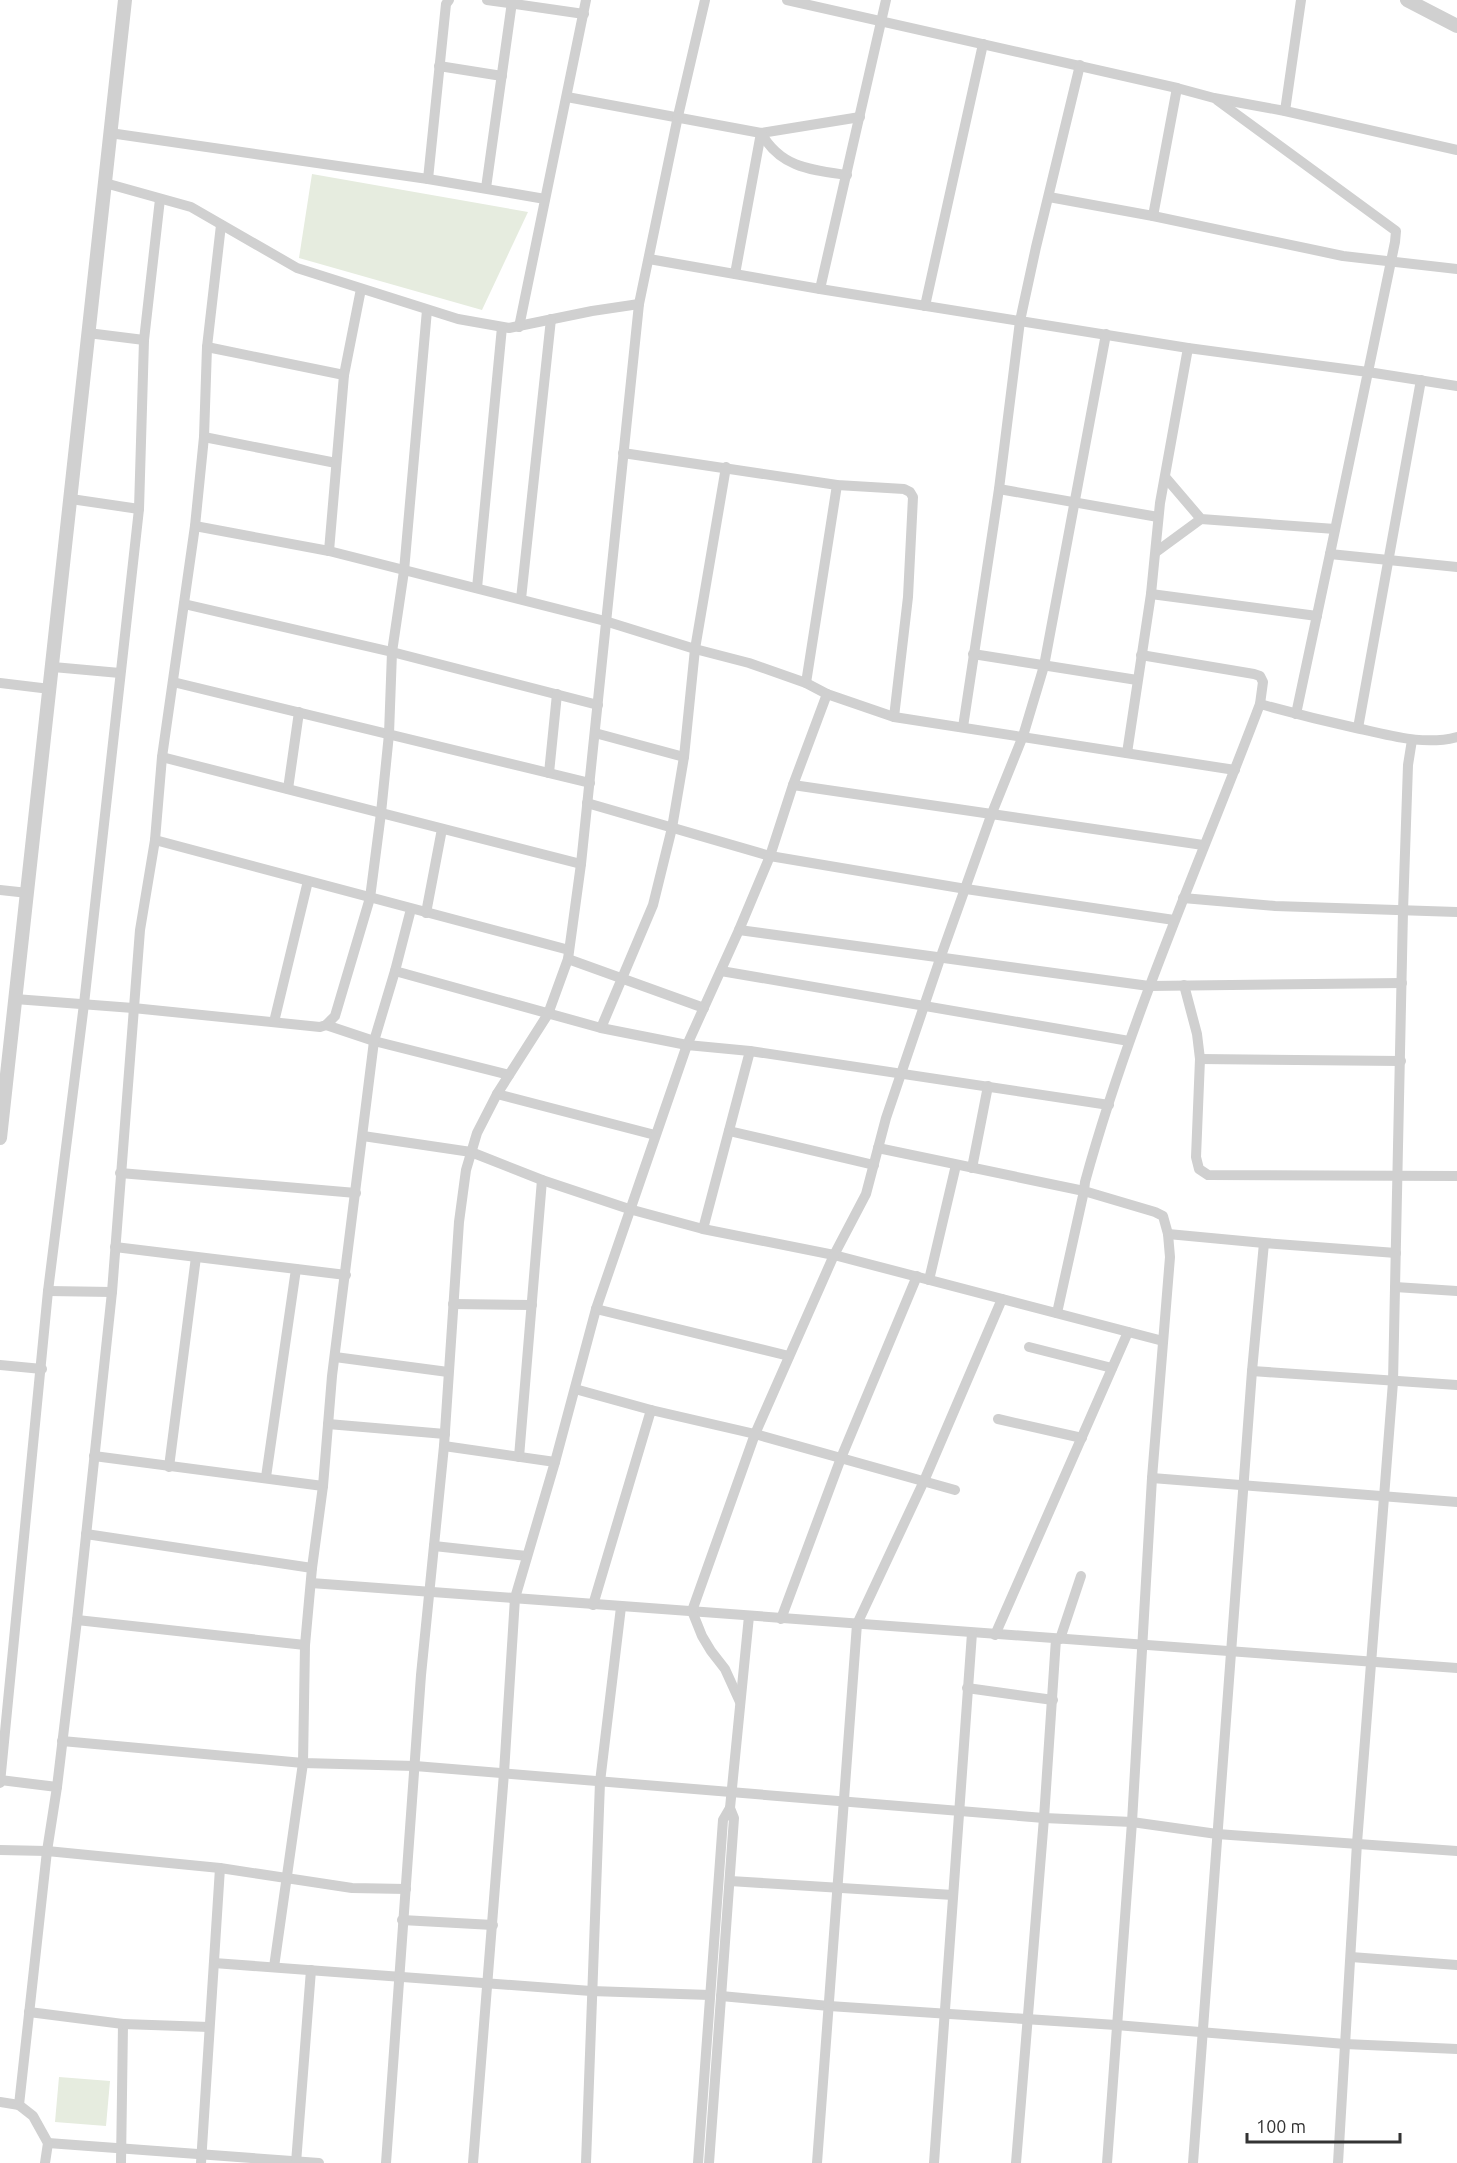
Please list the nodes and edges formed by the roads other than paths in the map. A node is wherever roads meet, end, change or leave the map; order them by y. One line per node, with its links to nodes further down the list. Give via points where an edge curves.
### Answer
1 (125, 0): 25 (street)
2 (449, 0): 16 (street)
3 (487, 0): 10 (street)
4 (586, 0): 11 (street)
5 (705, 0): 22 (street)
6 (787, 0): 12 (street)
7 (886, 0): 12 (street)
8 (1301, 0): 21 (street)
9 (1407, 0): 13 (street)
10 (512, 2): 11 (street); 17 (street)
11 (584, 14): 19 (street)
12 (882, 21): 14 (street); 23 (street)
13 (1457, 26)
14 (983, 44): 15 (street); 43 (street)
15 (1080, 65): 18 (street); 31 (street)
16 (439, 66): 17 (street); 28 (street)
17 (502, 76): 30 (street)
18 (1178, 88): 20 (street); 34 (street)
19 (567, 97): 22 (street); 33 (street)
20 (1214, 98): 21 (street); 37 (street, via 1396,231)
21 (1285, 111): 26 (street)
22 (678, 116): 24 (street); 36 (street)
23 (860, 117): 24 (street); 27 (street)
24 (762, 133): 27 (street, via 773,151 797,165); 39 (street)
25 (111, 134): 28 (street); 29 (street)
26 (1457, 150)
27 (847, 175): 41 (street)
28 (428, 179): 30 (street)
29 (105, 183): 32 (street); 49 (street)
30 (486, 189): 33 (street)
31 (1049, 197): 34 (street); 46 (street)
32 (160, 198): 35 (street, via 190,207); 51 (street)
33 (545, 199): 48 (street)
34 (1153, 216): 37 (street, via 1343,256)
35 (220, 225): 40 (street, via 297,268); 52 (street)
36 (649, 259): 39 (street); 42 (street)
37 (1391, 261): 38 (street); 54 (street)
38 (1457, 270)
39 (735, 274): 41 (street)
40 (361, 289): 44 (street); 55 (street)
41 (820, 289): 43 (street)
42 (639, 304): 45 (street); 59 (street)
43 (925, 306): 46 (street)
44 (427, 310): 47 (street); 77 (street)
45 (551, 319): 48 (street); 80 (street)
46 (1020, 321): 50 (street); 64 (street)
47 (502, 327): 48 (street); 78 (street)
48 (519, 327)
49 (88, 333): 51 (street); 65 (street)
50 (1106, 334): 53 (street); 66 (street)
51 (144, 340): 67 (street)
52 (207, 347): 55 (street); 58 (street)
53 (1188, 348): 54 (street); 62 (street)
54 (1368, 372): 56 (street); 71 (street)
55 (344, 375): 60 (street)
56 (1421, 380): 57 (street); 75 (street)
57 (1457, 386)
58 (204, 437): 60 (street); 70 (street)
59 (623, 453): 61 (street); 83 (street)
60 (336, 463): 72 (street)
61 (726, 467): 63 (street); 84 (street)
62 (1166, 478): 68 (street); 69 (street)
63 (837, 485): 94 (street); 102 (street, via 904,489 914,497 908,597)
64 (999, 489): 66 (street); 86 (street)
65 (71, 499): 67 (street); 89 (street)
66 (1075, 503): 68 (street); 88 (street)
67 (139, 509): 90 (street)
68 (1158, 517): 73 (street)
69 (1201, 519): 71 (street); 73 (street)
70 (195, 526): 72 (street); 81 (street)
71 (1335, 529): 74 (street)
72 (329, 551): 77 (street)
73 (1156, 552): 79 (street)
74 (1330, 554): 75 (street); 82 (street)
75 (1388, 559): 76 (street); 104 (street)
76 (1457, 567)
77 (404, 571): 78 (street); 85 (street)
78 (477, 588): 80 (street)
79 (1151, 594): 82 (street); 87 (street)
80 (521, 599): 83 (street)
81 (184, 604): 85 (street); 92 (street)
82 (1317, 616): 101 (street)
83 (605, 621): 84 (street); 99 (street)
84 (695, 649): 94 (street); 112 (street)
85 (392, 652): 96 (street); 106 (street)
86 (973, 654): 88 (street); 103 (street)
87 (1141, 655): 91 (street); 98 (street, via 1260,676)
88 (1044, 666): 91 (street); 107 (street)
89 (53, 667): 90 (street); 95 (street)
90 (120, 673): 148 (street)
91 (1137, 680): 110 (street)
92 (173, 682): 100 (street); 111 (street)
93 (0, 683): 95 (street)
94 (806, 683): 97 (street)
95 (50, 689): 130 (street)
96 (557, 694): 99 (street); 114 (street)
97 (827, 694): 102 (street); 116 (street)
98 (1260, 704): 101 (street); 113 (street)
99 (598, 705): 105 (street)
100 (299, 712): 106 (street); 117 (street)
101 (1296, 714): 104 (street)
102 (894, 717): 103 (street)
103 (963, 727): 107 (street)
104 (1358, 728): 109 (street)
105 (595, 733): 112 (street); 115 (street)
106 (389, 734): 114 (street); 119 (street)
107 (1023, 736): 110 (street); 120 (street)
108 (1457, 737): 109 (street)
109 (1412, 740): 134 (street)
110 (1126, 753): 113 (street)
111 (162, 757): 117 (street); 123 (street)
112 (684, 757): 121 (street)
113 (1235, 770): 124 (street)
114 (549, 773): 115 (street)
115 (590, 783): 118 (street)
116 (793, 785): 120 (street); 125 (street)
117 (288, 789): 119 (street)
118 (587, 803): 121 (street); 126 (street)
119 (381, 813): 122 (street); 131 (street)
120 (992, 813): 124 (street); 128 (street)
121 (672, 828): 125 (street); 143 (street, via 653,905)
122 (442, 829): 126 (street); 136 (street)
123 (155, 840): 127 (street); 150 (street, via 140,930)
124 (1203, 846): 132 (street)
125 (770, 856): 128 (street); 138 (street)
126 (581, 864): 139 (street)
127 (308, 881): 131 (street); 153 (street)
128 (966, 889): 137 (street); 140 (street)
129 (0, 890): 130 (street)
130 (28, 894): 147 (street)
131 (370, 898): 133 (street); 154 (street, via 334,1016)
132 (1183, 898): 134 (street); 137 (street)
133 (411, 909): 136 (street); 141 (street)
134 (1403, 911): 135 (street); 144 (street)
135 (1457, 912)
136 (426, 913): 139 (street)
137 (1174, 920): 146 (street)
138 (739, 930): 140 (street); 142 (street)
139 (569, 955): 143 (street); 152 (street)
140 (940, 956): 146 (street); 149 (street)
141 (395, 971): 152 (street); 156 (street)
142 (721, 971): 149 (street); 151 (street)
143 (620, 978): 151 (street); 155 (street)
144 (1402, 983): 145 (street); 162 (street)
145 (1184, 985): 146 (street); 161 (street)
146 (1149, 986): 157 (street)
147 (15, 999): 148 (street); 160 (street)
148 (84, 1004): 150 (street); 196 (street)
149 (924, 1006): 157 (street); 164 (street)
150 (133, 1008): 153 (street); 177 (street)
151 (704, 1008): 158 (street)
152 (549, 1014): 155 (street); 163 (street)
153 (274, 1022): 154 (street)
154 (326, 1025): 156 (street)
155 (601, 1028): 158 (street)
156 (374, 1041): 163 (street); 170 (street)
157 (1129, 1041): 167 (street)
158 (687, 1045): 159 (street); 169 (street)
159 (750, 1051): 164 (street); 168 (street)
160 (4, 1056): 171 (street)
161 (1200, 1059): 162 (street); 178 (street, via 1196,1157 1199,1170 1208,1175)
162 (1401, 1061): 178 (street)
163 (510, 1075): 166 (street)
164 (901, 1075): 165 (street); 172 (street)
165 (988, 1086): 167 (street); 176 (street)
166 (497, 1094): 169 (street); 173 (street)
167 (1108, 1106): 181 (street)
168 (729, 1131): 174 (street); 184 (street)
169 (655, 1135): 183 (street)
170 (363, 1136): 173 (street); 182 (street)
171 (0, 1138)
172 (878, 1148): 174 (street); 175 (street)
173 (471, 1152): 180 (street); 200 (street, via 459,1222)
174 (874, 1165): 189 (street, via 866,1194)
175 (956, 1165): 176 (street); 194 (street)
176 (972, 1168): 181 (street)
177 (120, 1173): 182 (street); 187 (street)
178 (1398, 1175): 179 (street); 188 (street)
179 (1457, 1176)
180 (542, 1180): 183 (street); 201 (street)
181 (1084, 1191): 185 (street, via 1155,1212 1162,1216); 203 (street)
182 (356, 1194): 192 (street)
183 (630, 1209): 184 (street); 202 (street)
184 (703, 1229): 189 (street)
185 (1168, 1234): 186 (street); 205 (street, via 1170,1257)
186 (1264, 1243): 188 (street); 212 (street)
187 (115, 1247): 190 (street); 198 (street)
188 (1396, 1253): 195 (street)
189 (834, 1254): 193 (street); 207 (street)
190 (196, 1257): 191 (street); 228 (street)
191 (296, 1269): 192 (street); 229 (street)
192 (346, 1275): 208 (street)
193 (917, 1276): 194 (street); 226 (street)
194 (929, 1280): 199 (street)
195 (1395, 1287): 197 (street); 214 (street)
196 (48, 1291): 198 (street); 211 (street)
197 (1457, 1291)
198 (112, 1292): 224 (street)
199 (1002, 1299): 203 (street); 231 (street)
200 (453, 1304): 201 (street); 213 (street)
201 (532, 1305): 225 (street)
202 (596, 1309): 207 (street); 216 (street)
203 (1057, 1313): 204 (street)
204 (1128, 1332): 205 (street); 210 (street)
205 (1163, 1341): 230 (street)
206 (1029, 1347): 210 (street)
207 (789, 1356): 221 (street)
208 (335, 1358): 213 (street); 219 (street)
209 (0, 1365): 211 (street)
210 (1112, 1368): 222 (street)
211 (42, 1369): 267 (street)
212 (1252, 1371): 214 (street); 232 (street)
213 (448, 1372): 220 (street)
214 (1393, 1382): 215 (street); 235 (street)
215 (1457, 1385)
216 (575, 1389): 217 (street); 227 (street)
217 (651, 1410): 221 (street); 245 (street)
218 (999, 1419): 222 (street)
219 (328, 1424): 220 (street); 233 (street)
220 (445, 1434): 223 (street)
221 (755, 1434): 226 (street); 247 (street)
222 (1082, 1438): 253 (street)
223 (444, 1446): 225 (street); 238 (street)
224 (94, 1456): 228 (street); 237 (street)
225 (519, 1456): 227 (street)
226 (841, 1458): 231 (street); 249 (street)
227 (555, 1462): 239 (street)
228 (169, 1467): 229 (street)
229 (266, 1478): 233 (street)
230 (1152, 1478): 232 (street); 256 (street)
231 (924, 1481): 234 (street); 251 (street)
232 (1243, 1485): 235 (street); 257 (street)
233 (323, 1486): 240 (street)
234 (955, 1490)
235 (1384, 1497): 236 (street); 258 (street)
236 (1457, 1502)
237 (86, 1534): 240 (street); 250 (street)
238 (434, 1546): 239 (street); 243 (street)
239 (527, 1556): 244 (street)
240 (312, 1568): 242 (street)
241 (1082, 1576): 254 (street)
242 (311, 1583): 243 (street); 255 (street)
243 (429, 1592): 244 (street); 265 (street)
244 (515, 1598): 245 (street); 266 (street)
245 (593, 1605): 246 (street)
246 (621, 1607): 247 (street); 268 (street)
247 (692, 1611): 248 (street); 262 (street)
248 (748, 1616): 249 (street); 262 (street)
249 (781, 1619): 251 (street)
250 (76, 1620): 255 (street); 263 (street)
251 (857, 1624): 252 (street); 271 (street)
252 (972, 1633): 253 (street); 260 (street)
253 (995, 1635): 254 (street)
254 (1058, 1639): 256 (street); 261 (street)
255 (305, 1645): 264 (street)
256 (1142, 1645): 257 (street); 275 (street)
257 (1231, 1652): 258 (street); 276 (street)
258 (1371, 1662): 259 (street); 277 (street)
259 (1457, 1668)
260 (967, 1688): 261 (street); 273 (street)
261 (1053, 1700): 274 (street)
262 (740, 1702): 270 (street)
263 (62, 1741): 264 (street); 269 (street)
264 (303, 1763): 265 (street); 282 (street)
265 (415, 1766): 266 (street); 285 (street)
266 (504, 1773): 268 (street); 288 (street)
267 (0, 1781): 269 (street)
268 (600, 1782): 270 (street); 296 (street)
269 (57, 1787): 279 (street)
270 (732, 1792): 271 (street); 272 (street)
271 (844, 1800): 273 (street); 284 (street)
272 (730, 1808): 283 (street, via 734,1818); 297 (street, via 723,1820)
273 (959, 1811): 274 (street); 286 (street)
274 (1044, 1818): 275 (street); 301 (street)
275 (1132, 1822): 276 (street); 303 (street)
276 (1217, 1834): 277 (street); 305 (street)
277 (1357, 1843): 280 (street); 289 (street)
278 (0, 1850): 279 (street)
279 (47, 1851): 281 (street); 299 (street)
280 (1457, 1851)
281 (220, 1868): 282 (street); 290 (street)
282 (288, 1877): 285 (street, via 352,1888); 292 (street)
283 (730, 1881): 284 (street); 297 (street)
284 (838, 1887): 286 (street); 298 (street)
285 (406, 1889): 287 (street)
286 (953, 1895): 300 (street)
287 (402, 1920): 288 (street); 294 (street)
288 (493, 1925): 295 (street)
289 (1351, 1957): 291 (street); 306 (street)
290 (214, 1963): 292 (street); 304 (street)
291 (1457, 1965)
292 (274, 1967): 293 (street)
293 (310, 1970): 294 (street); 313 (street)
294 (401, 1976): 295 (street); 317 (street)
295 (488, 1982): 296 (street); 318 (street)
296 (591, 1991): 297 (street); 319 (street)
297 (716, 1996): 298 (street); 320 (street); 321 (street)
298 (829, 2006): 300 (street); 322 (street)
299 (29, 2012): 302 (street); 309 (street)
300 (945, 2014): 301 (street); 323 (street)
301 (1028, 2020): 303 (street); 324 (street)
302 (123, 2024): 304 (street); 311 (street)
303 (1116, 2025): 305 (street); 325 (street)
304 (210, 2027): 312 (street)
305 (1203, 2033): 306 (street); 326 (street)
306 (1345, 2044): 307 (street); 327 (street)
307 (1457, 2049)
308 (0, 2102): 309 (street)
309 (19, 2105): 310 (street, via 33,2116)
310 (48, 2143): 311 (street); 314 (street)
311 (122, 2149): 312 (street); 315 (street)
312 (201, 2159): 313 (street)
313 (296, 2162): 316 (street)
314 (45, 2163)
315 (120, 2163)
316 (319, 2163)
317 (386, 2163)
318 (473, 2163)
319 (586, 2163)
320 (698, 2163)
321 (710, 2163)
322 (818, 2163)
323 (934, 2163)
324 (1016, 2163)
325 (1107, 2163)
326 (1193, 2163)
327 (1338, 2163)

